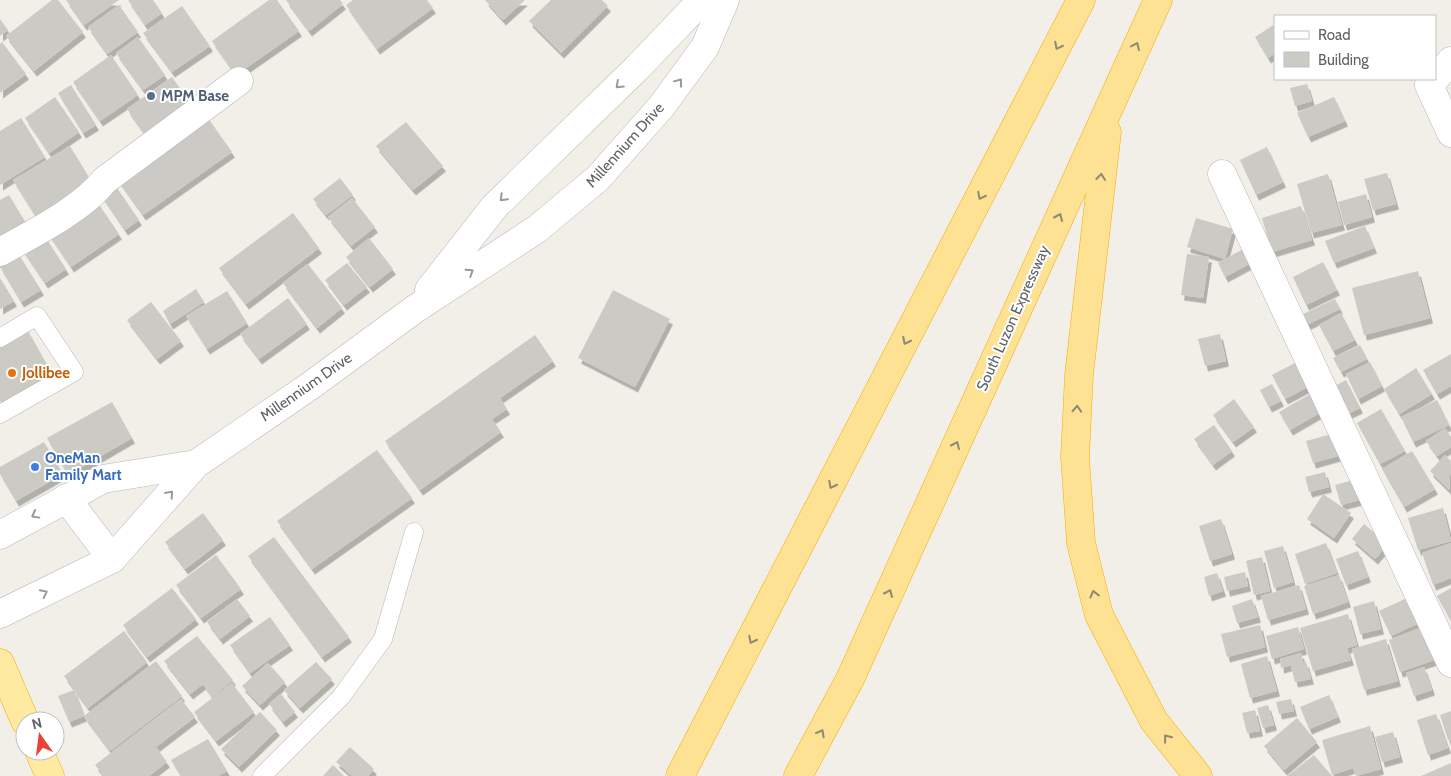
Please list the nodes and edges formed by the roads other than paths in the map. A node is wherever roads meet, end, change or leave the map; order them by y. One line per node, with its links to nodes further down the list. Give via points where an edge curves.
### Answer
1 (702, 0): 13 (street, Millennium Drive, one-way to 13, via 495,206)
2 (725, 0): 13 (street, Millennium Drive, one-way to 2, via 537,228 598,178 705,47)
3 (1158, 0): 9 (highway, South Luzon Expressway, one-way to 3)
4 (1081, 1): 28 (highway, one-way to 28)
5 (1451, 61): 6 (street)
6 (1436, 77)
7 (1434, 80): 10 (street, via 1429,85)
8 (239, 81): 12 (street, via 105,180 95,193)
9 (1113, 96): 29 (highway, South Luzon Expressway, one-way to 9, via 850,679); 30 (highway, one-way to 9, via 1154,721 1100,614 1081,543 1075,457 1079,375)
10 (1451, 132)
11 (1222, 174): 23 (street)
12 (0, 252)
13 (414, 309): 16 (street, Millennium Drive)
14 (0, 338): 15 (lane, via 37,316 74,372)
15 (0, 414)
16 (196, 464): 17 (street, Millennium Drive, via 103,479); 20 (street, Millennium Drive, one-way to 16)
17 (66, 498): 19 (street, Millennium Drive, one-way to 19); 20 (street)
18 (414, 532): 27 (lane, via 383,639 341,697)
19 (0, 535)
20 (112, 559): 21 (street, Millennium Drive, one-way to 20)
21 (0, 614)
22 (0, 663): 24 (highway)
23 (1451, 663)
24 (21, 711)
25 (43, 761): 26 (highway)
26 (50, 776)
27 (262, 776)
28 (680, 776)
29 (798, 776)
30 (1198, 776)

